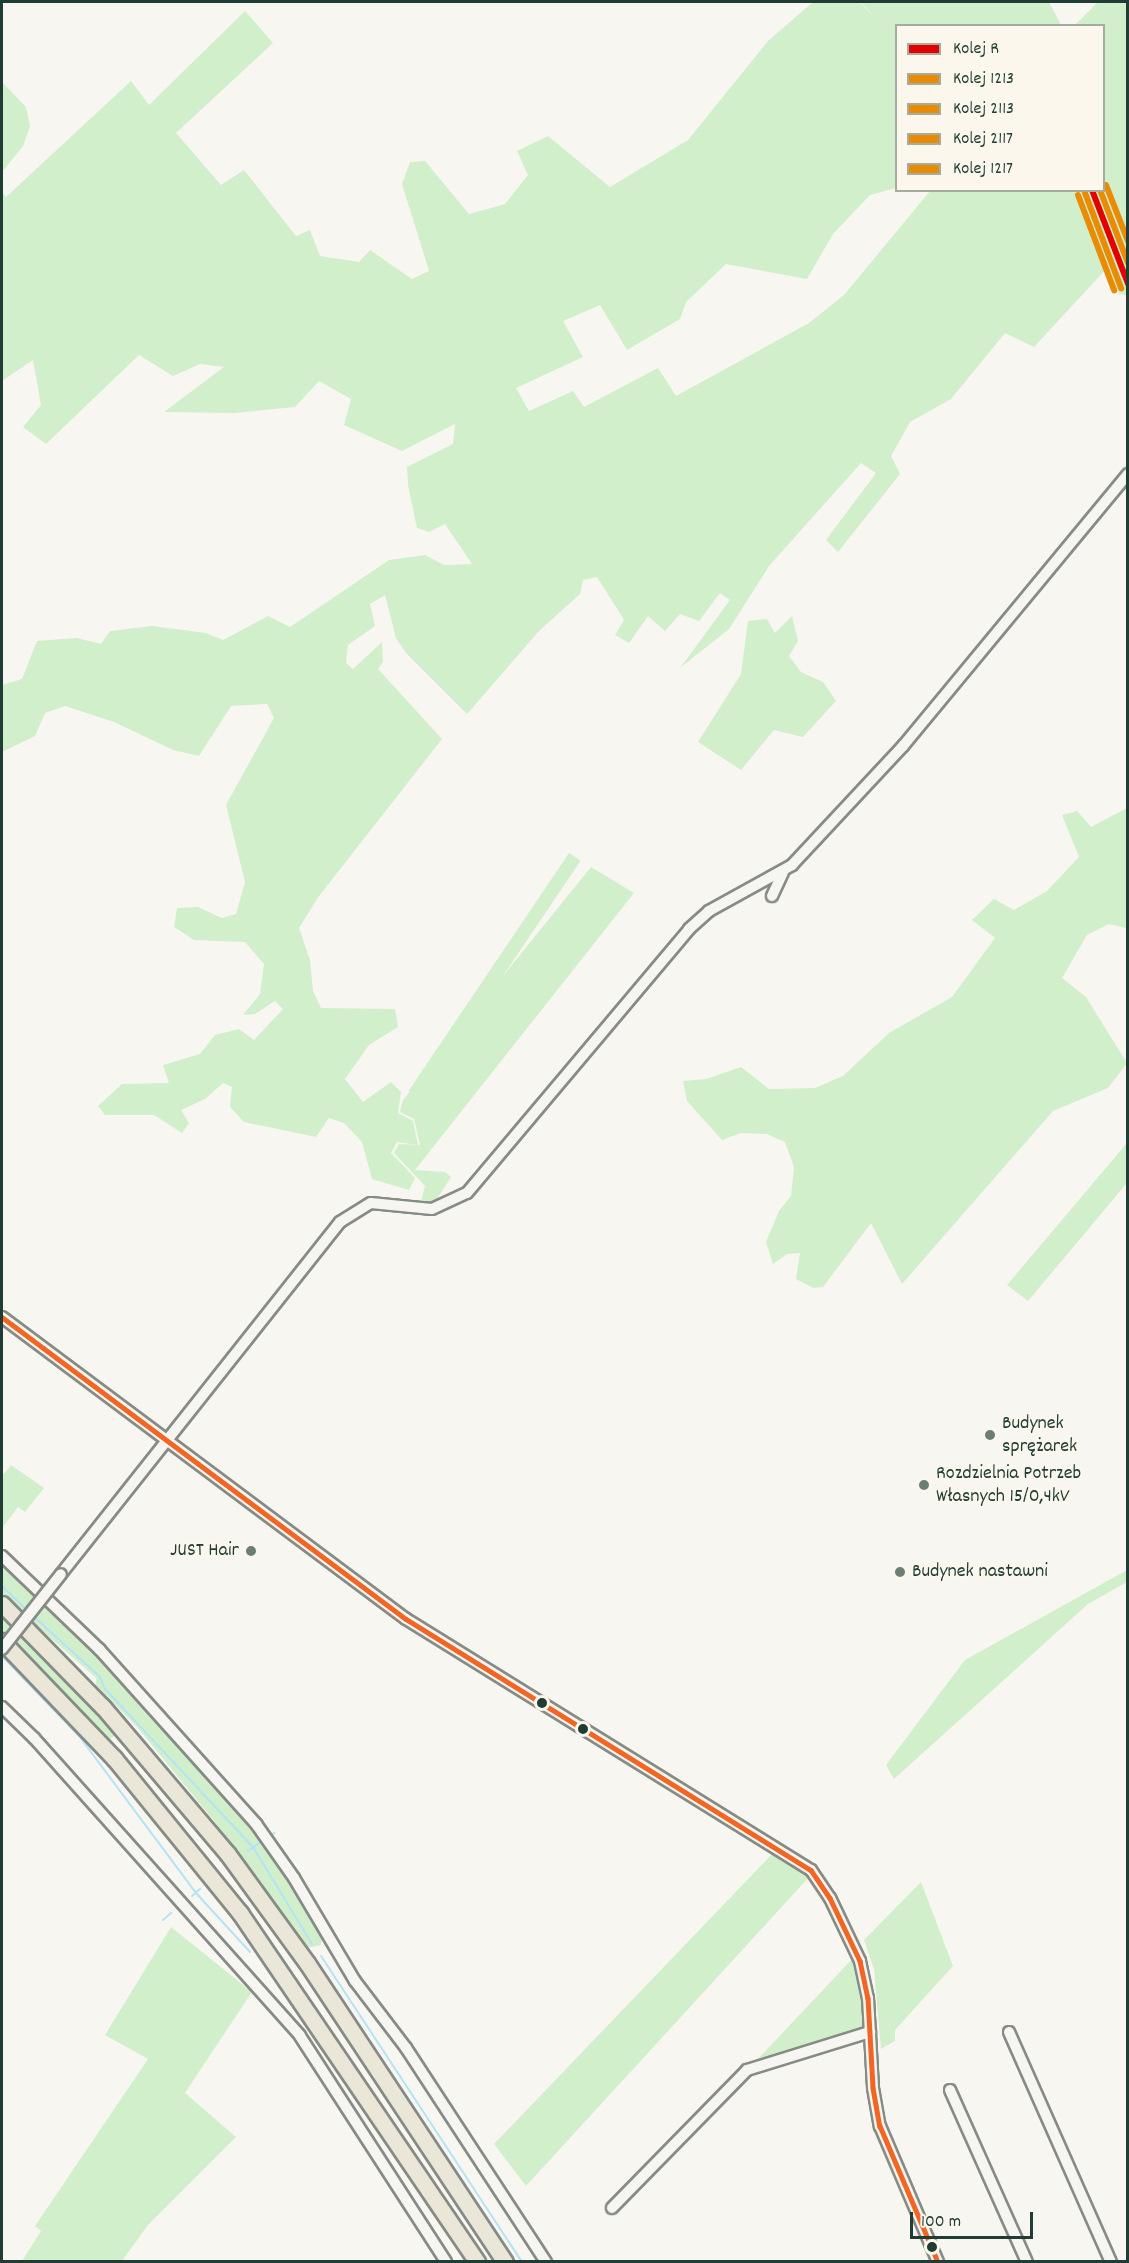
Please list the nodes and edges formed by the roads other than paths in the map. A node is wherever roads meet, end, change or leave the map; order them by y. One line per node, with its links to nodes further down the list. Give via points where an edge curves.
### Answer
1 (1128, 474): 2 (street, via 912,736)
2 (783, 872): 3 (street); 5 (street, via 709,911 689,929 467,1193 439,1208 371,1203 346,1216)
3 (772, 896)
4 (2, 1317): 5 (street)
5 (169, 1440): 9 (street, bridge); 11 (street, via 420,1629 805,1865 830,1898 857,1951 866,1984)
6 (2, 1556): 18 (street, via 100,1650 256,1824 294,1878 355,1981 406,2048)
7 (2, 1605): 17 (highway, via 103,1707 226,1853 307,1963)
8 (2, 1641): 16 (highway, via 121,1767 240,1913)
9 (2, 1649)
10 (2, 1707): 15 (street, via 300,2036)
11 (870, 2032): 14 (street, via 747,2070); 19 (street, via 880,2126)
12 (1009, 2032): 21 (street)
13 (950, 2090): 20 (street)
14 (612, 2208)
15 (446, 2262)
16 (477, 2262)
17 (505, 2262)
18 (546, 2262)
19 (938, 2262)
20 (1027, 2262)
21 (1111, 2262)

